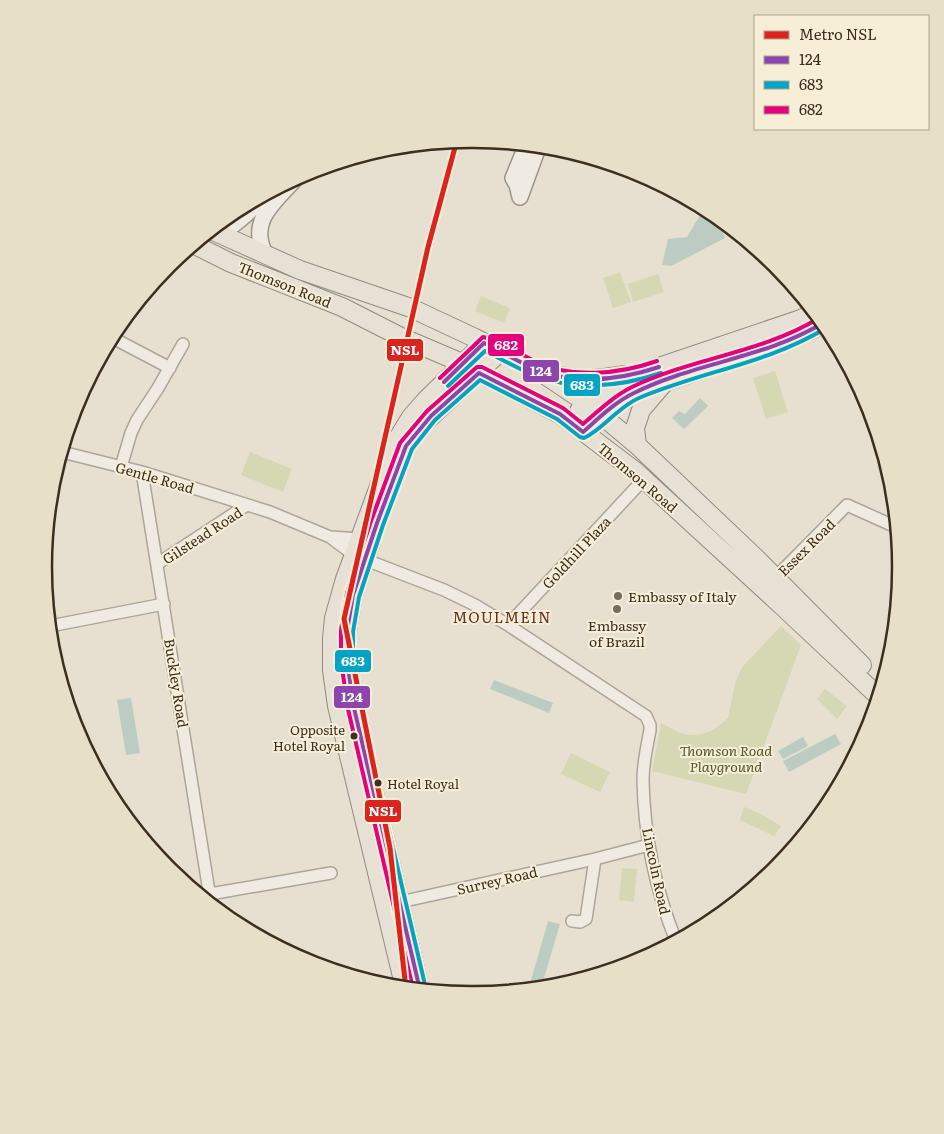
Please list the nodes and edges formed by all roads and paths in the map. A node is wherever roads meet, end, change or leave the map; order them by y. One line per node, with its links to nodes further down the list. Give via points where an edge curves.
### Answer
1 (524, 151): 2 (street, via 513,178 520,197)
2 (536, 153)
3 (283, 193): 8 (street, via 259,225 259,240)
4 (248, 212): 5 (street, via 232,228)
5 (222, 230)
6 (218, 233): 8 (main road, Thomson Road)
7 (201, 247): 15 (main road, Thomson Road, via 231,263 342,307)
8 (264, 254): 12 (main road, Thomson Road, via 300,270 410,308)
9 (807, 315): 18 (main road)
10 (816, 327): 20 (main road, via 774,346)
11 (119, 341): 16 (street)
12 (484, 342): 14 (main road, Thomson Road); 15 (main road)
13 (183, 344): 16 (street)
14 (501, 351): 17 (main road, Thomson Road); 19 (main road)
15 (463, 364): 19 (main road, Thomson Road); 33 (main road, via 425,401 401,431)
16 (170, 368): 27 (street, via 137,420)
17 (536, 369): 18 (main road, via 568,378 591,380); 21 (main road, Thomson Road)
18 (647, 371): 21 (main road, via 615,385)
19 (479, 373): 23 (main road, Thomson Road); 34 (main road, via 433,414 406,446 377,523)
20 (668, 380): 22 (main road, via 634,393); 25 (main road, via 641,410 635,428)
21 (588, 404): 22 (main road, Thomson Road); 23 (main road)
22 (601, 416): 24 (main road); 25 (main road, Thomson Road)
23 (568, 420): 24 (main road, Thomson Road)
24 (583, 432): 29 (main road, Thomson Road)
25 (637, 445): 36 (main road, Thomson Road)
26 (68, 454): 27 (street, Gentle Road)
27 (121, 467): 28 (street, Gentle Road)
28 (142, 472): 30 (street, Gentle Road); 35 (street, Buckley Road)
29 (644, 479): 36 (main road, Thomson Road); 39 (street, Goldhill Plaza)
30 (247, 506): 32 (street, Gilstead Road); 35 (street, Gilstead Road)
31 (889, 524): 36 (street, Essex Road, via 848,505)
32 (330, 537): 33 (street, Gilstead Road); 34 (street, Gilstead Road)
33 (361, 539): 34 (main road)
34 (357, 559): 39 (street, Gilstead Road, via 444,590); 48 (main road, via 347,631 347,660 354,708); 51 (main road, via 345,580 334,618 334,689 354,776)
35 (157, 564): 37 (street, Buckley Road)
36 (769, 583): 40 (main road, Thomson Road); 41 (main road, Thomson Road)
37 (164, 604): 38 (street); 46 (street, Buckley Road)
38 (57, 625)
39 (508, 625): 42 (street, Gilstead Road)
40 (875, 681)
41 (873, 690)
42 (643, 712): 43 (street, Lincoln Road, via 650,725 643,780)
43 (648, 845): 44 (street, Surrey Road); 50 (street, Lincoln Road)
44 (594, 859): 48 (street, Surrey Road); 49 (street, via 586,919)
45 (331, 872): 47 (street, Buckley Road)
46 (209, 894)
47 (215, 898)
48 (400, 902): 52 (main road)
49 (572, 921)
50 (673, 935)
51 (410, 982)
52 (411, 982)

